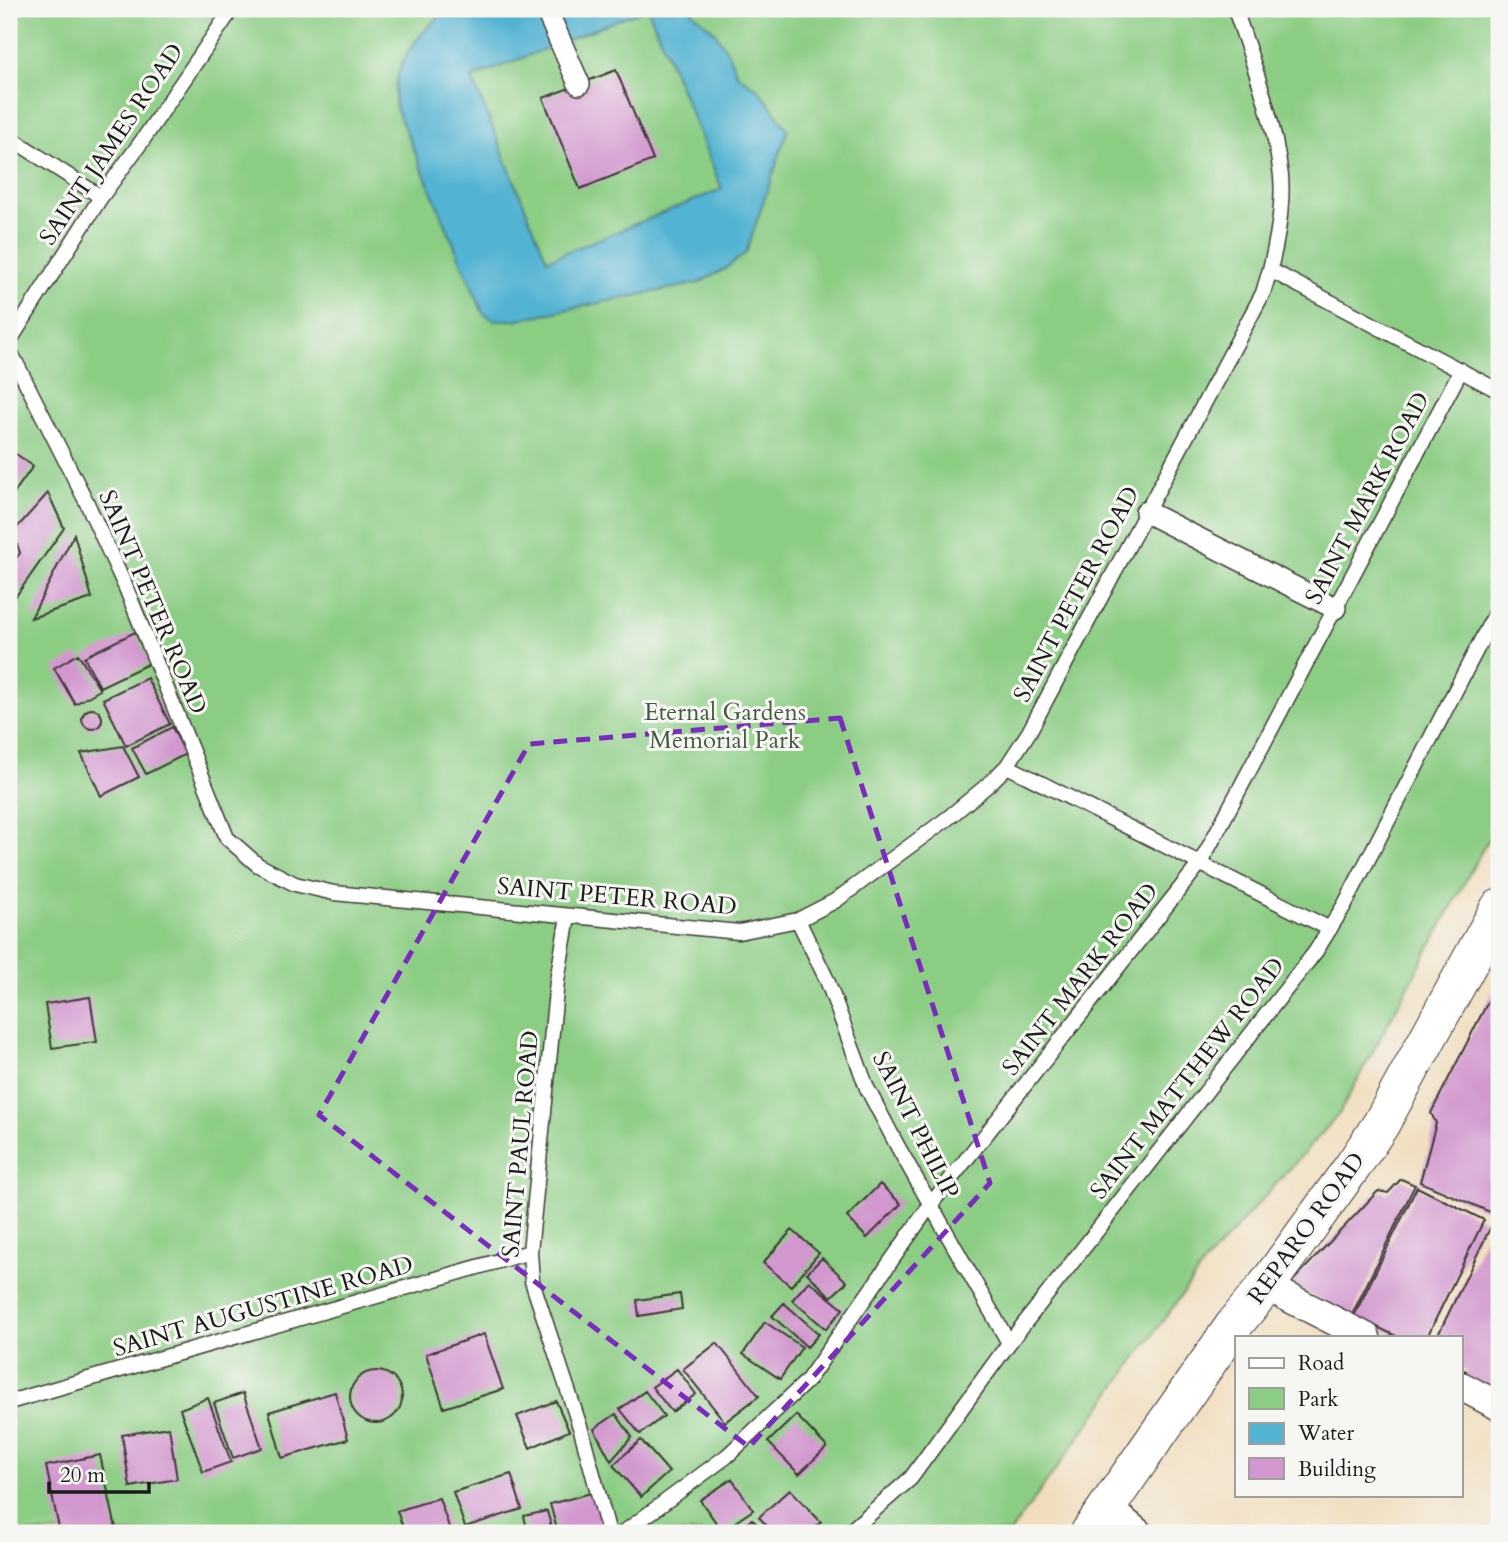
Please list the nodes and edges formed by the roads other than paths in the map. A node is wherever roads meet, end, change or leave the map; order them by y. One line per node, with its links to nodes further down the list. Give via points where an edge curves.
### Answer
1 (232, 9): 6 (lane, SAINT JAMES ROAD)
2 (546, 9): 4 (street)
3 (1235, 9): 7 (lane, SAINT PETER ROAD, via 1270,120 1281,178)
4 (579, 84)
5 (9, 137): 6 (lane)
6 (101, 197): 8 (lane, SAINT JAMES ROAD)
7 (1270, 270): 10 (lane); 12 (lane, SAINT PETER ROAD, via 1263,293)
8 (9, 342)
9 (9, 349): 18 (lane, SAINT PETER ROAD, via 126,588 228,838 258,865 295,884 334,893)
10 (1461, 370): 11 (lane); 14 (lane, SAINT MARK ROAD)
11 (1499, 391)
12 (1146, 512): 14 (street); 15 (lane, SAINT PETER ROAD)
13 (1499, 606): 20 (lane, SAINT MATTHEW ROAD)
14 (1335, 608): 16 (lane, SAINT MARK ROAD)
15 (1007, 766): 16 (lane); 19 (lane, SAINT PETER ROAD, via 948,818 835,901)
16 (1201, 862): 20 (lane); 21 (lane, SAINT MARK ROAD)
17 (1499, 908): 23 (street, REPARO ROAD, via 1381,1124)
18 (568, 916): 19 (lane, SAINT PETER ROAD, via 739,932); 22 (lane, SAINT PAUL ROAD, via 557,981)
19 (798, 920): 21 (lane, SAINT PHILIP, via 827,981 867,1088)
20 (1330, 929): 25 (lane, SAINT MATTHEW ROAD)
21 (931, 1204): 25 (lane, SAINT PHILIP); 31 (lane, SAINT MARK ROAD, via 807,1381 727,1456)
22 (530, 1252): 27 (lane, SAINT AUGUSTINE ROAD); 30 (lane, SAINT PAUL ROAD, via 532,1281)
23 (1266, 1286): 24 (street); 29 (street, REPARO ROAD)
24 (1364, 1336)
25 (1009, 1343): 32 (lane, SAINT MATTHEW ROAD, via 911,1478)
26 (1462, 1387): 28 (street)
27 (9, 1402)
28 (1499, 1406)
29 (1098, 1521): 33 (street)
30 (610, 1533)
31 (623, 1533)
32 (848, 1533)
33 (1138, 1533)

